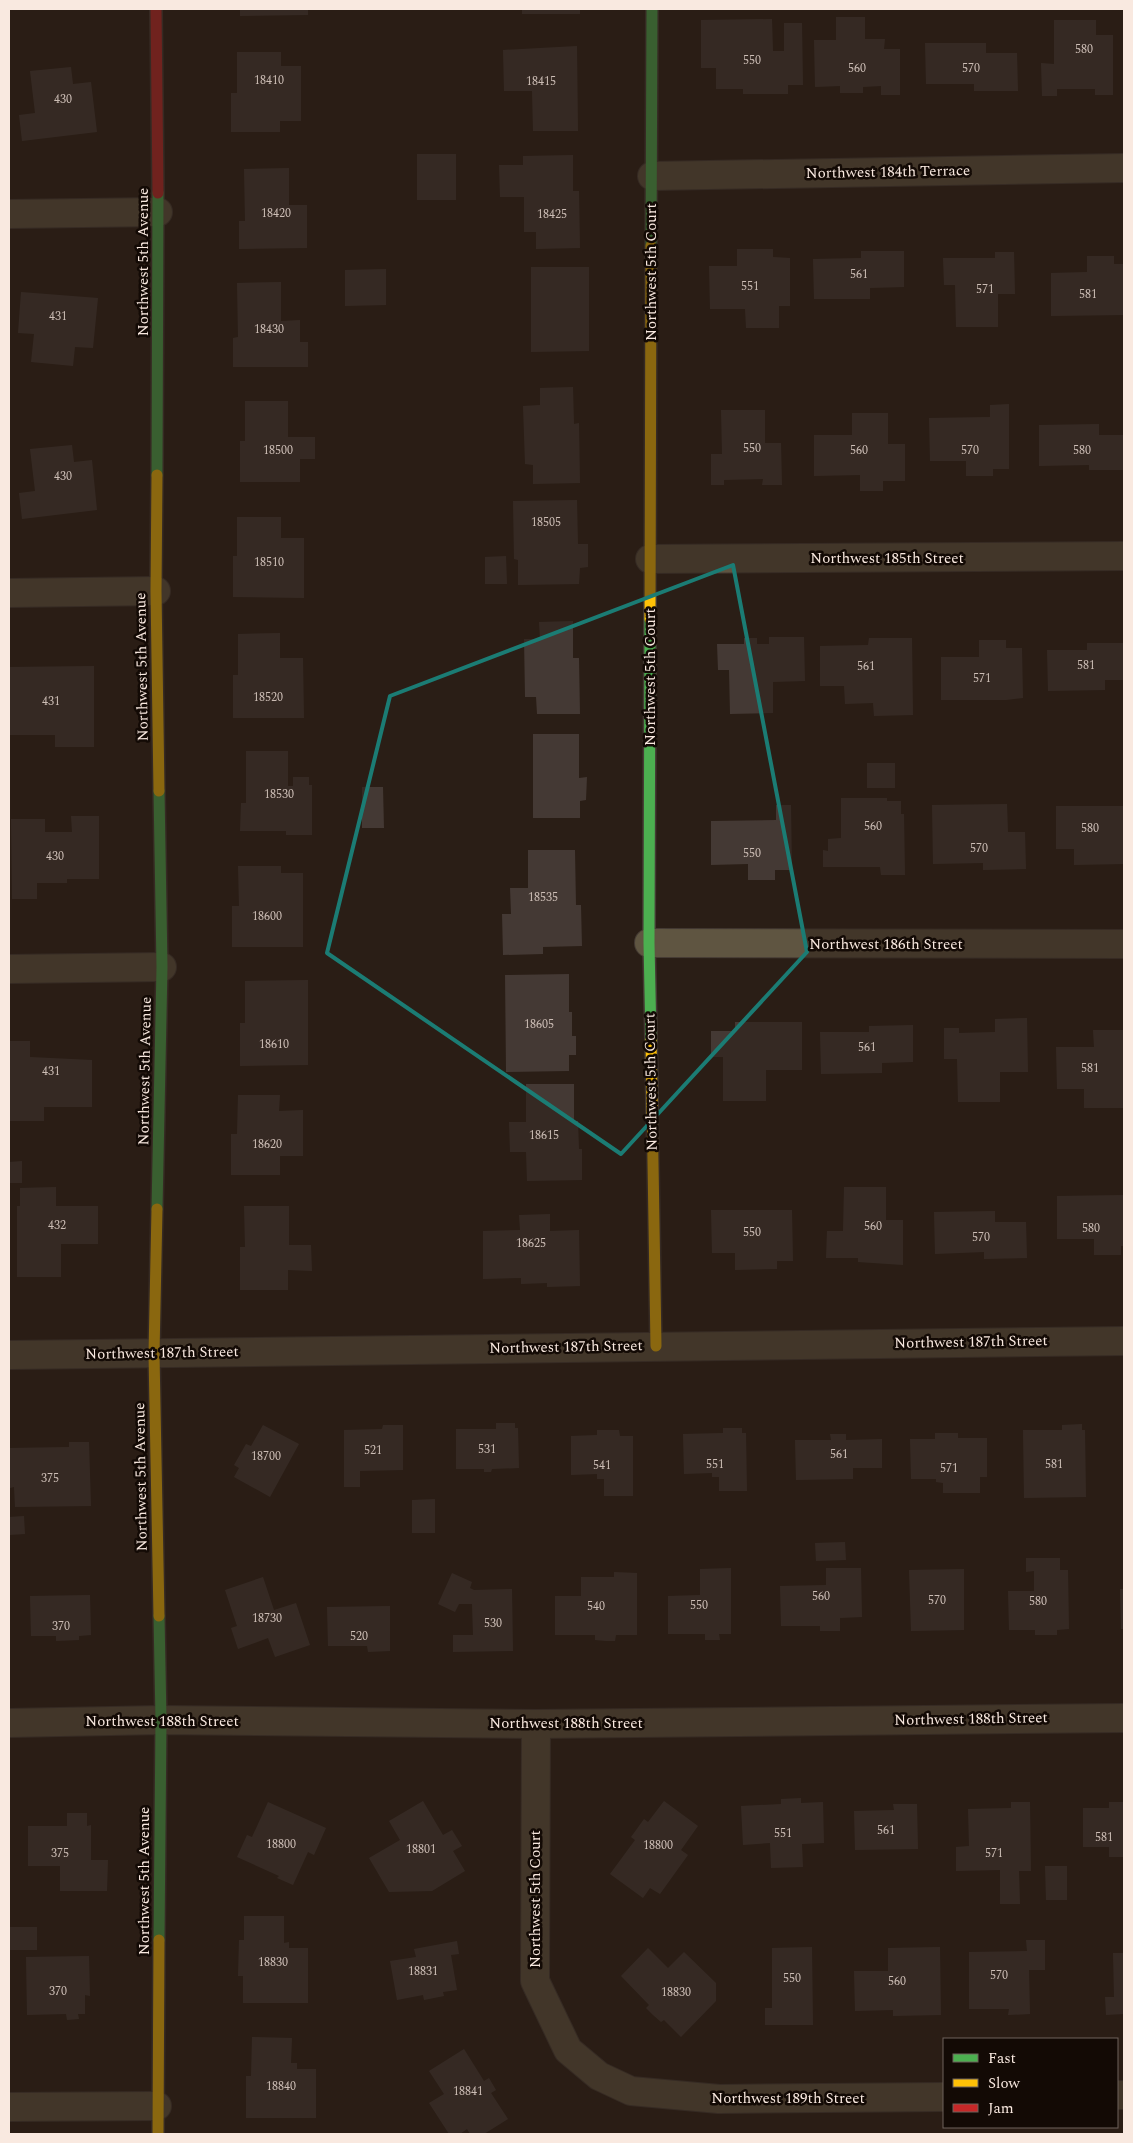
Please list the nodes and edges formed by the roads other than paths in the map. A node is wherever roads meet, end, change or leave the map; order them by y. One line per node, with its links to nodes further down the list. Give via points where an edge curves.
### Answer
1 (156, 9): 5 (street, Northwest 5th Avenue)
2 (652, 9): 4 (street, Northwest 5th Court)
3 (1124, 168): 4 (street, Northwest 184th Terrace)
4 (652, 176): 8 (street, Northwest 5th Court)
5 (158, 212): 6 (street); 9 (street, Northwest 5th Avenue)
6 (9, 214)
7 (1124, 556): 8 (street, Northwest 185th Street)
8 (650, 559): 11 (street, Northwest 5th Court)
9 (156, 591): 10 (street); 13 (street, Northwest 5th Avenue)
10 (9, 593)
11 (649, 943): 12 (street, Northwest 186th Street); 16 (street, Northwest 5th Court)
12 (1124, 944)
13 (162, 967): 14 (street); 17 (street, Northwest 5th Avenue)
14 (9, 969)
15 (1124, 1341): 16 (street, Northwest 187th Street)
16 (656, 1346): 17 (street, Northwest 187th Street)
17 (154, 1354): 18 (street, Northwest 187th Street); 20 (street, Northwest 5th Avenue)
18 (9, 1356)
19 (1124, 1718): 22 (street, Northwest 188th Street)
20 (160, 1720): 21 (street, Northwest 188th Street); 22 (street, Northwest 188th Street); 25 (street, Northwest 5th Avenue)
21 (9, 1723)
22 (536, 1724): 23 (street, Northwest 5th Court, via 535,1981 568,2050 599,2076)
23 (632, 2091): 24 (street, Northwest 189th Street, via 719,2099)
24 (943, 2097)
25 (157, 2106): 26 (street); 27 (street, Northwest 5th Avenue)
26 (9, 2107)
27 (158, 2134)

